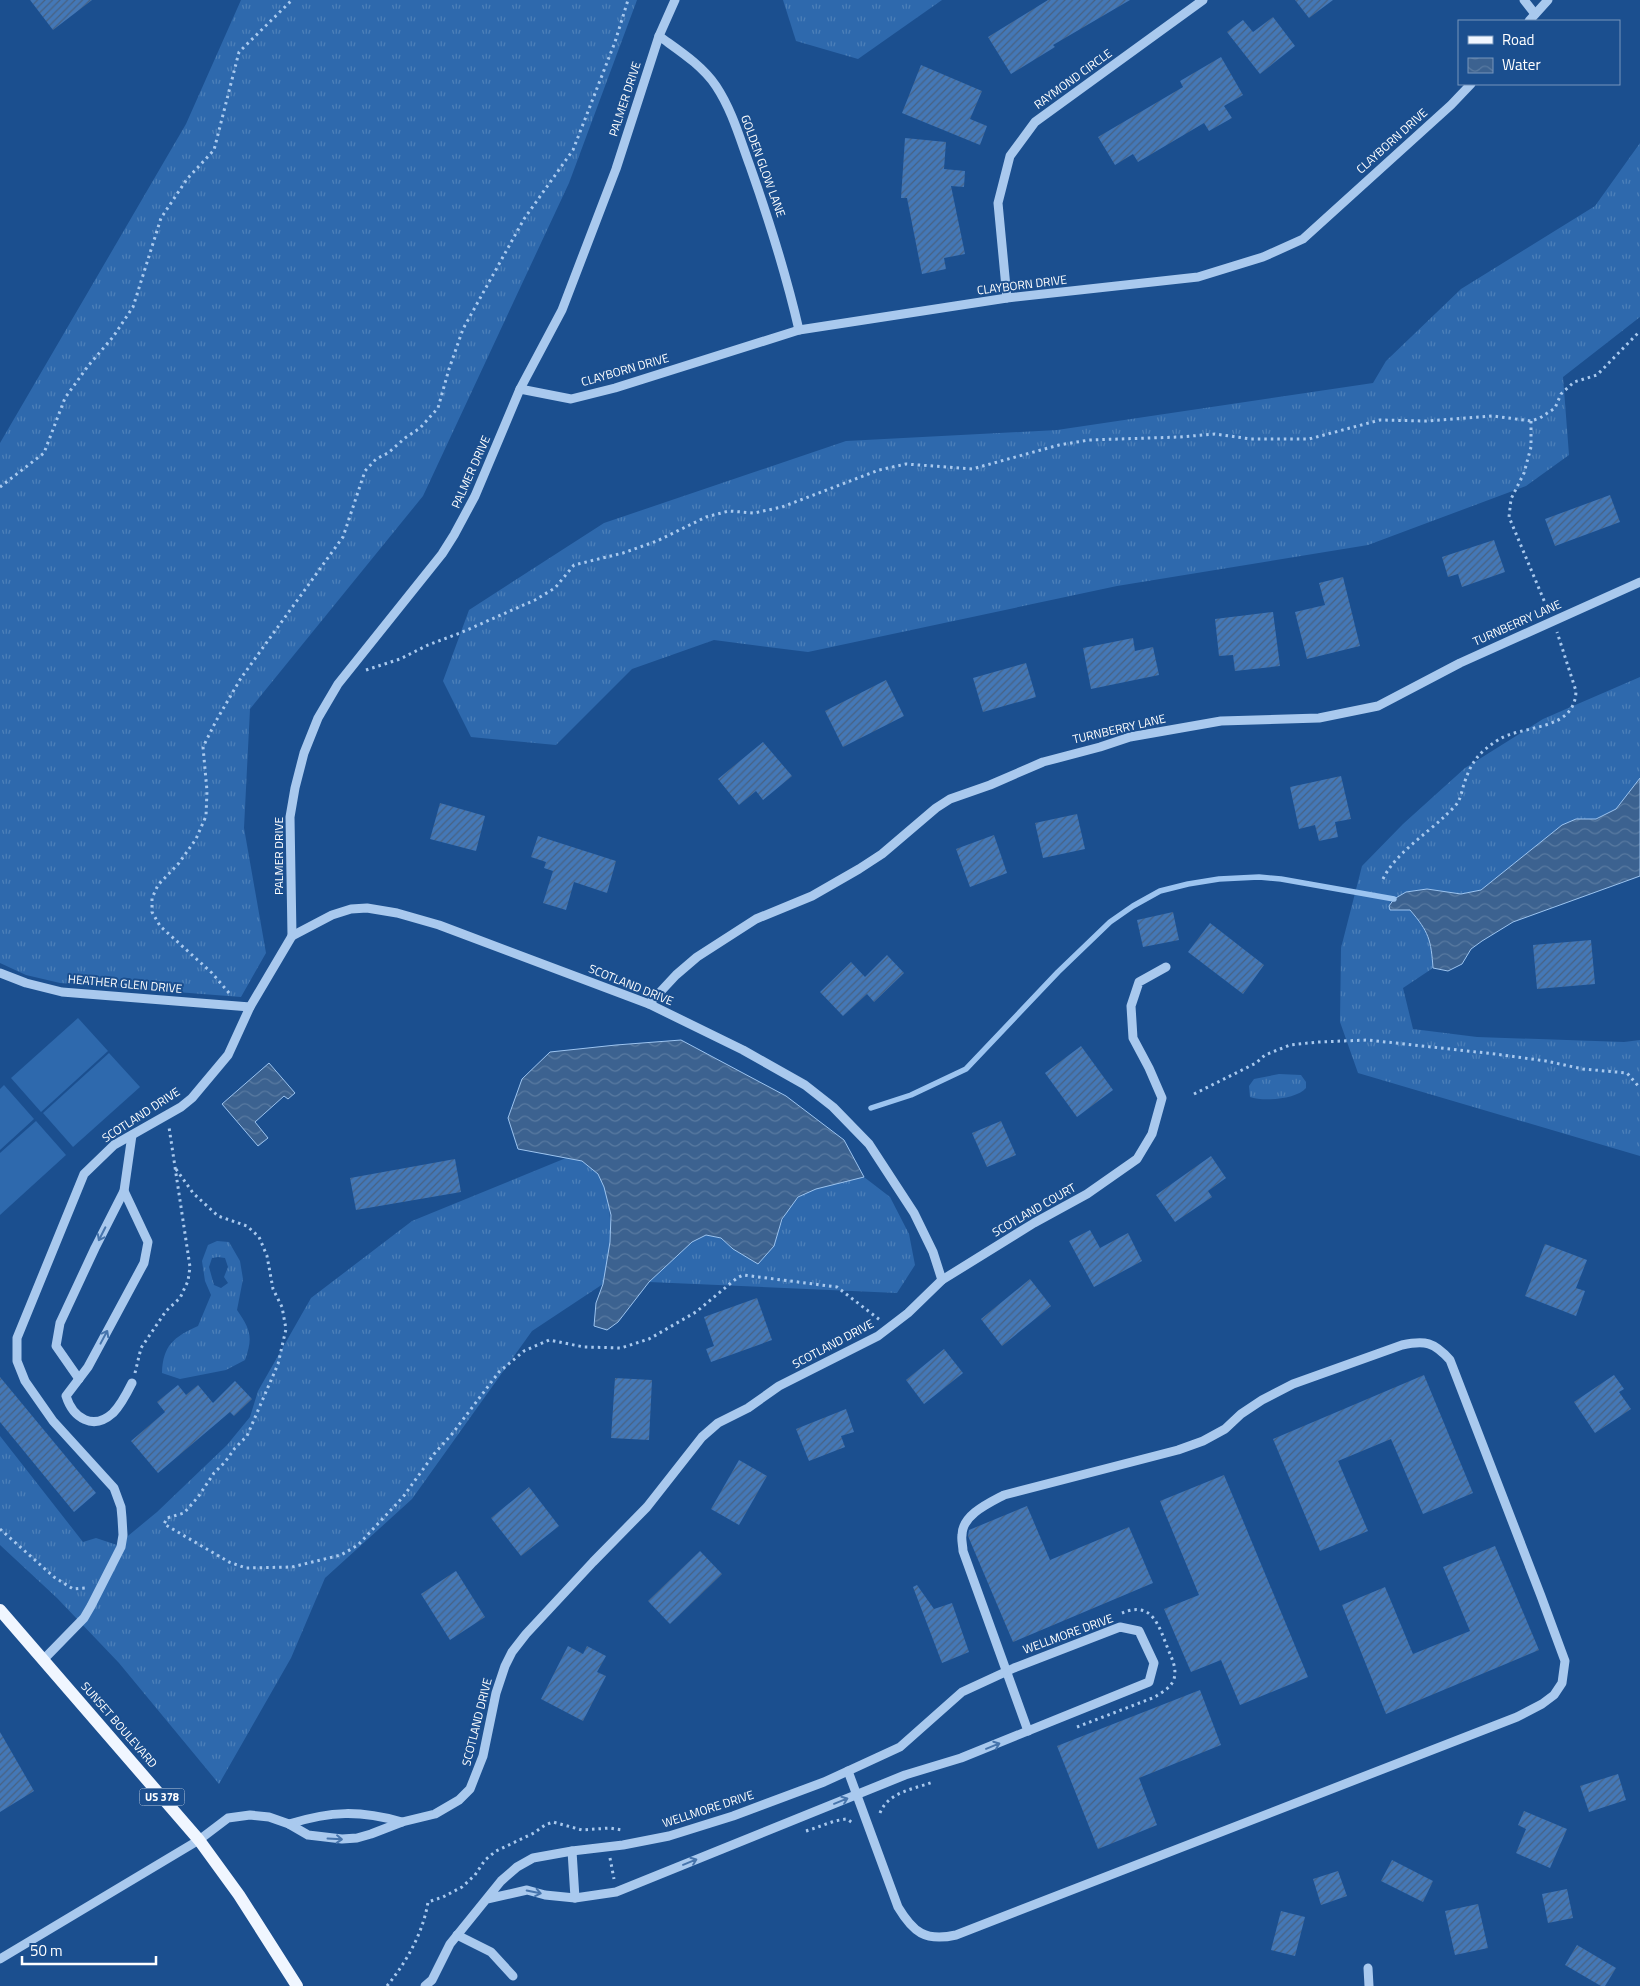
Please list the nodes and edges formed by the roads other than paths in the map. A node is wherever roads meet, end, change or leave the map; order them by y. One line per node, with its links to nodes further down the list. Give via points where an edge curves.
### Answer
1 (675, 0): 7 (street, PALMER DRIVE)
2 (1203, 0): 9 (street, RAYMOND CIRCLE, via 1035,122 1010,156 998,203)
3 (1524, 0): 5 (street)
4 (1548, 0): 5 (street)
5 (1535, 14): 6 (street)
6 (1530, 20)
7 (658, 36): 10 (street, GOLDEN GLOW LANE, via 687,56 715,85 730,111 770,225); 11 (street, PALMER DRIVE, via 592,237 562,310)
8 (1470, 85): 9 (street, CLAYBORN DRIVE, via 1303,239 1263,257 1198,278)
9 (1006, 298): 10 (street, CLAYBORN DRIVE)
10 (799, 330): 11 (street, CLAYBORN DRIVE, via 571,399)
11 (520, 389): 13 (street, PALMER DRIVE, via 475,496 454,536 348,671 318,718 295,788 290,833)
12 (1640, 582): 16 (street, TURNBERRY LANE, via 1460,663 1378,706 1320,718 1221,721 1130,737 1042,762 950,799 859,869 812,896 756,919 697,957)
13 (292, 936): 16 (street, SCOTLAND DRIVE, via 351,908 397,913 440,925); 17 (street, SCOTLAND DRIVE)
14 (1166, 967): 20 (street, SCOTLAND COURT, via 1139,982 1131,1006 1133,1038 1162,1098 1152,1134 1137,1159 1087,1194)
15 (0, 973): 17 (street, HEATHER GLEN DRIVE, via 62,992)
16 (649, 1004): 20 (street, SCOTLAND DRIVE, via 805,1085 849,1122 869,1144 914,1213)
17 (250, 1007): 18 (street, SCOTLAND DRIVE, via 228,1055 192,1098)
18 (132, 1135): 19 (street); 24 (street, SCOTLAND DRIVE, via 114,1145 84,1174 17,1338 17,1361 25,1381 54,1421 114,1488 122,1518 122,1547 84,1618)
19 (124, 1191): 21 (street, one-way to 21, via 60,1323 56,1346); 21 (street, one-way to 19, via 144,1262 148,1242)
20 (942, 1280): 29 (street, SCOTLAND DRIVE, via 888,1328 854,1350 780,1386 718,1423 702,1438 648,1507 512,1652 496,1693 483,1756 470,1789 459,1800 435,1814)
21 (79, 1380): 22 (street, via 66,1396 77,1415 87,1421 98,1421 112,1413)
22 (132, 1383)
23 (0, 1610): 24 (main road, SUNSET BOULEVARD / US 378)
24 (44, 1659): 31 (main road, SUNSET BOULEVARD / US 378)
25 (1008, 1671): 26 (street); 26 (street, WELLMORE DRIVE, via 1120,1627 1139,1631 1154,1663 1149,1682); 27 (street, WELLMORE DRIVE, via 962,1692 900,1747); 28 (street, via 963,1551 961,1533 973,1515 1004,1496 1203,1441 1225,1429 1262,1400 1293,1384 1415,1342 1439,1348 1450,1360 1565,1661 1562,1683 1554,1695 1517,1717 945,1937 930,1937 917,1932 898,1907)
26 (1028, 1731): 28 (street, WELLMORE DRIVE, one-way to 26)
27 (848, 1771): 28 (street); 32 (street, WELLMORE DRIVE, via 733,1816 669,1836)
28 (857, 1795): 33 (street, WELLMORE DRIVE, one-way to 28, via 616,1892)
29 (402, 1822): 30 (street, SCOTLAND DRIVE, via 349,1812 316,1815); 30 (street, SCOTLAND DRIVE, one-way to 29, via 308,1835 342,1839 371,1834)
30 (289, 1824): 31 (street, SCOTLAND DRIVE, via 250,1814 228,1818)
31 (199, 1840): 36 (street, SCOTLAND DRIVE); 39 (main road, SUNSET BOULEVARD / US 378, via 239,1895)
32 (572, 1851): 33 (street); 34 (street, WELLMORE DRIVE, via 533,1858 517,1867 501,1880)
33 (575, 1898): 34 (street, WELLMORE DRIVE, one-way to 33, via 527,1890)
34 (487, 1899): 35 (street, WELLMORE DRIVE)
35 (457, 1935): 38 (street, via 491,1952); 40 (street, WELLMORE DRIVE, via 432,1980)
36 (0, 1959)
37 (1368, 1968): 41 (street)
38 (512, 1976)
39 (297, 1986)
40 (425, 1986)
41 (1369, 1986)

